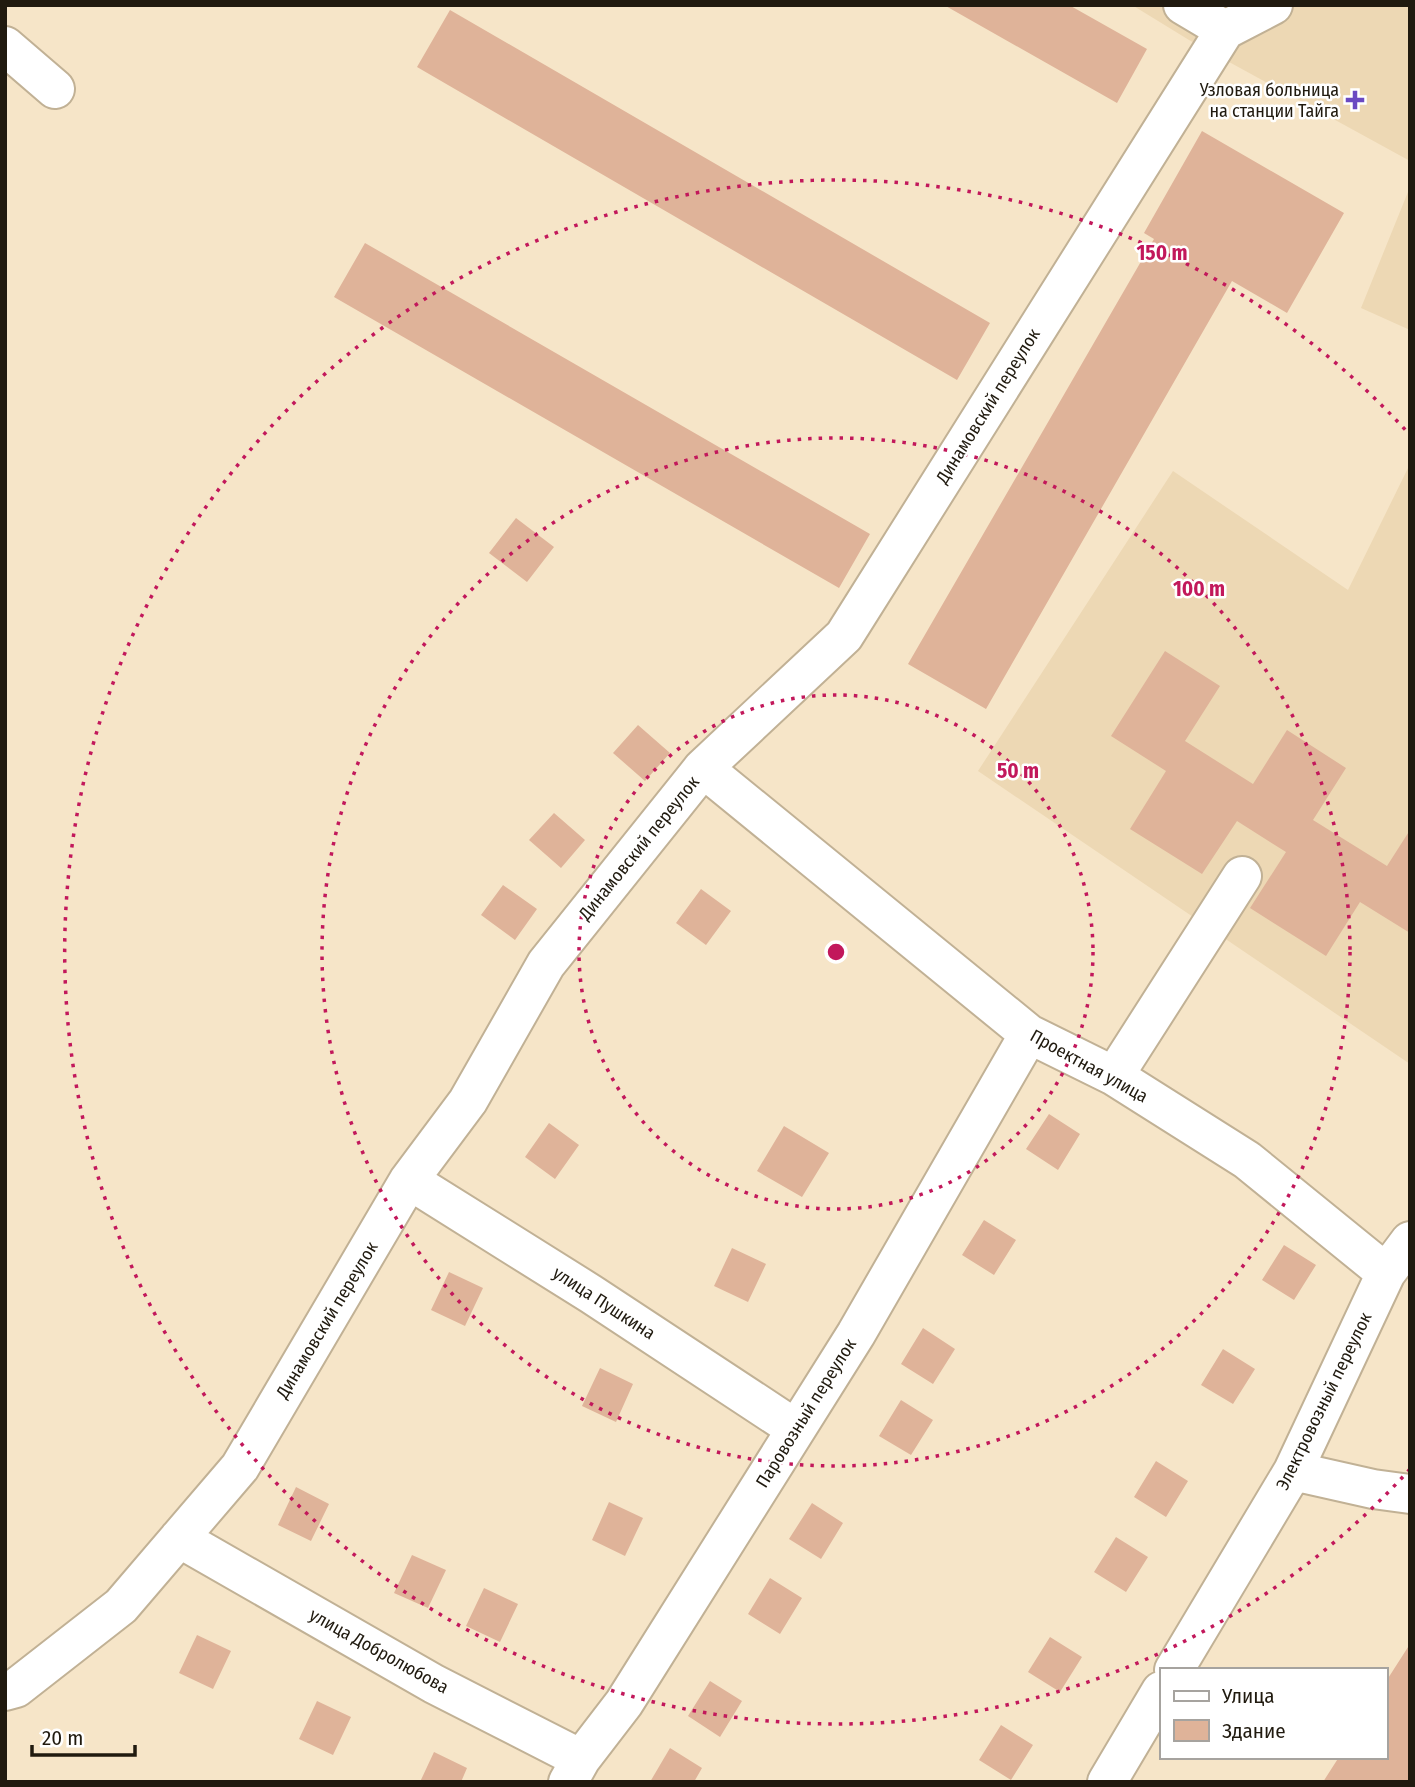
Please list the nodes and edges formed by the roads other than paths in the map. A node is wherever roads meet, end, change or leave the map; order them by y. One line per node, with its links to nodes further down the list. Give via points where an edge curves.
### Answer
1 (1183, 5): 3 (street)
2 (1273, 5): 3 (street)
3 (1225, 30): 6 (street, Динамовский переулок, via 844,636)
4 (5, 46): 5 (street)
5 (55, 89)
6 (703, 768): 8 (street, Проектная улица); 10 (street, Динамовский переулок, via 546,964 468,1101)
7 (1242, 876): 9 (street)
8 (1029, 1034): 9 (street, Проектная улица); 13 (street, Паровозный переулок)
9 (1114, 1076): 12 (street, Проектная улица, via 1247,1160)
10 (409, 1180): 13 (street, улица Пушкина); 16 (street, Динамовский переулок, via 240,1467)
11 (1410, 1241): 12 (street, Электровозный переулок)
12 (1386, 1273): 14 (street, Электровозный переулок)
13 (796, 1429): 20 (street, Паровозный переулок, via 624,1703)
14 (1293, 1471): 15 (street); 17 (street, Электровозный переулок)
15 (1410, 1494)
16 (179, 1538): 18 (street, Динамовский переулок, via 121,1606); 20 (street, улица Добролюбова)
17 (1175, 1668)
18 (5, 1692)
19 (1160, 1694): 21 (street)
20 (575, 1770)
21 (1107, 1782)

